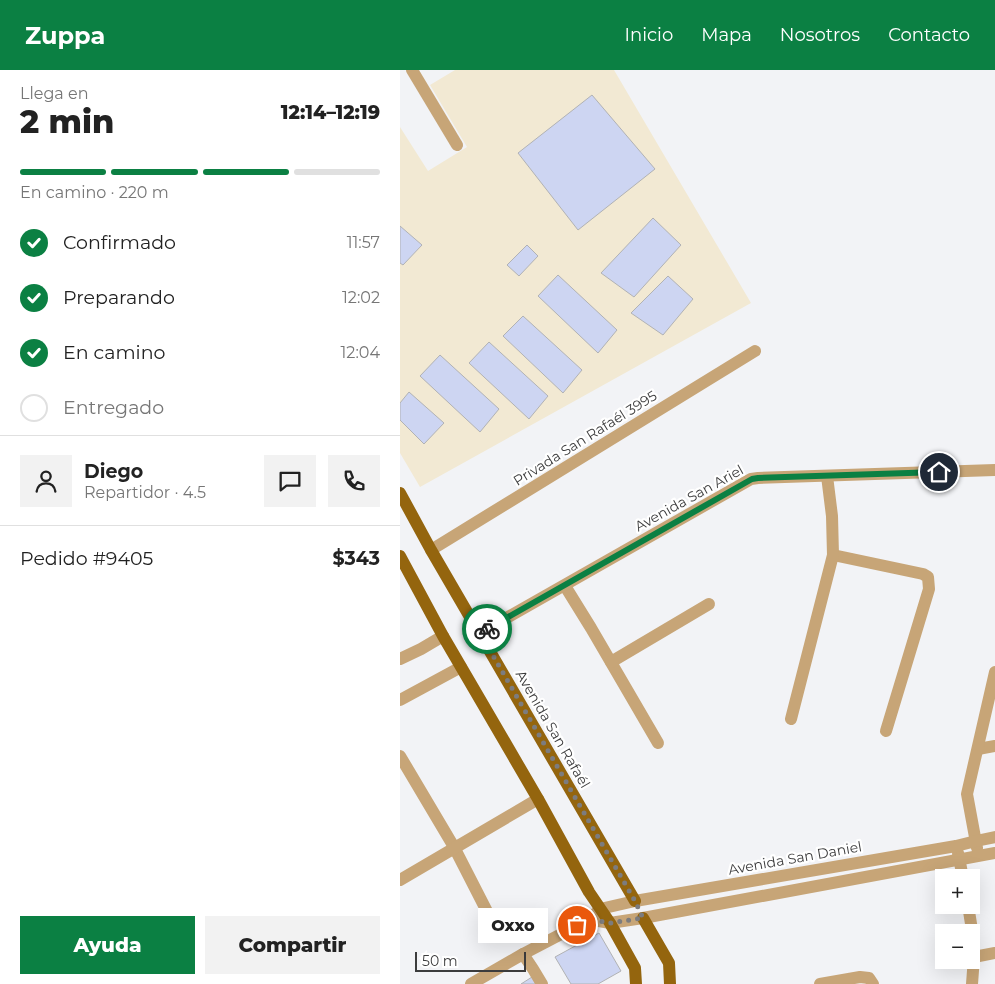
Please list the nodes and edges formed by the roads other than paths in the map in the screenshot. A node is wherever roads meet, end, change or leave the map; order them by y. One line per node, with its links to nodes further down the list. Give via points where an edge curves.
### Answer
1 (412, 70): 2 (street)
2 (457, 145)
3 (755, 351): 7 (street, Privada San Rafaél 3995)
4 (995, 470): 5 (street, Avenida San Ariel)
5 (827, 476): 8 (street); 10 (street, Avenida San Ariel, via 752,479)
6 (400, 493): 7 (main road, Avenida San Rafaél)
7 (431, 550): 12 (main road, Avenida San Rafaél)
8 (833, 554): 19 (street); 20 (street, via 928,577 929,589)
9 (400, 556): 13 (main road)
10 (565, 586): 12 (street, Avenida San Ariel); 15 (street)
11 (709, 604): 15 (street)
12 (480, 633): 35 (main road, Avenida San Rafaél)
13 (443, 636): 14 (street); 16 (main road)
14 (400, 659)
15 (611, 662): 21 (street)
16 (461, 667): 18 (street); 25 (main road)
17 (995, 672): 23 (street)
18 (400, 700)
19 (791, 719)
20 (886, 731)
21 (658, 743)
22 (995, 746): 23 (street)
23 (978, 749): 27 (street, via 967,794)
24 (400, 756): 29 (street)
25 (538, 799): 29 (street); 36 (main road)
26 (995, 837): 27 (street, Avenida San Daniel)
27 (976, 841): 28 (street, Avenida San Daniel); 31 (street)
28 (956, 846): 32 (street); 35 (street, Avenida San Daniel)
29 (454, 847): 34 (street); 40 (street)
30 (995, 852): 31 (street)
31 (979, 856): 32 (street)
32 (959, 860): 33 (street); 37 (street)
33 (961, 869)
34 (400, 880)
35 (635, 901): 36 (street, Avenida San Daniel); 37 (street, Avenida San Rafaél)
36 (600, 909): 38 (street); 39 (main road)
37 (643, 918): 39 (street); 48 (main road, Avenida San Rafaél, via 669,963)
38 (590, 919): 39 (street); 42 (street)
39 (610, 923): 47 (main road, via 635,968)
40 (496, 929)
41 (995, 953): 43 (street)
42 (523, 954): 45 (street); 46 (street)
43 (980, 956)
44 (973, 969): 51 (street)
45 (471, 984)
46 (542, 984)
47 (636, 984)
48 (670, 984)
49 (820, 984): 50 (street, via 860,977 870,978)
50 (873, 984)
51 (972, 984)

